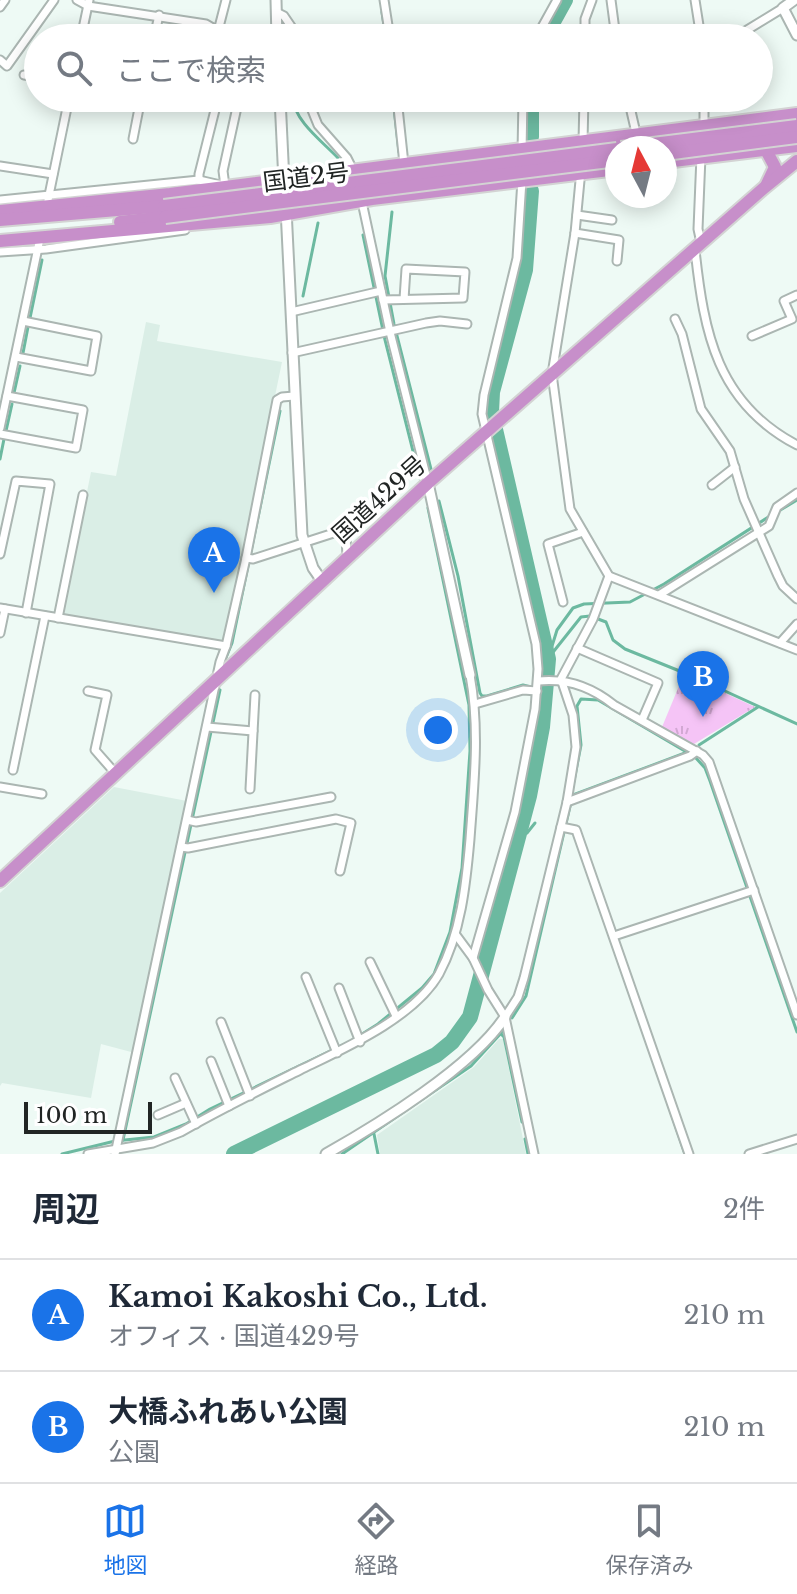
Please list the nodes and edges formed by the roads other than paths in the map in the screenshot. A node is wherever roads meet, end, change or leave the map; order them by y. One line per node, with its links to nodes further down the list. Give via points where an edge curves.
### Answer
1 (5, 0): 14 (street)
2 (39, 0): 12 (street)
3 (77, 0): 13 (street)
4 (226, 0): 22 (street)
5 (276, 0): 16 (street)
6 (384, 0): 25 (street)
7 (557, 0): 26 (street)
8 (592, 0): 27 (street)
9 (611, 0): 28 (street)
10 (695, 0): 29 (street)
11 (794, 0): 15 (street)
12 (51, 3): 18 (street)
13 (88, 3): 17 (street); 19 (street)
14 (0, 7)
15 (783, 8): 30 (street); 31 (street)
16 (276, 12): 23 (street); 24 (street)
17 (159, 15): 20 (street); 21 (street)
18 (36, 24)
19 (84, 24)
20 (157, 24)
21 (206, 24)
22 (220, 24)
23 (276, 24)
24 (289, 24)
25 (388, 24)
26 (544, 24)
27 (585, 24)
28 (614, 24)
29 (699, 24)
30 (757, 24)
31 (797, 35)
32 (24, 42): 33 (street, via 7,66)
33 (0, 60)
34 (66, 112): 67 (street)
35 (138, 112): 50 (street)
36 (214, 112): 69 (street)
37 (236, 112): 71 (street, via 223,171)
38 (281, 112): 68 (street)
39 (313, 112): 64 (street)
40 (398, 112): 62 (street)
41 (523, 112): 54 (street)
42 (584, 112): 51 (street)
43 (631, 112): 48 (street)
44 (704, 112): 46 (street)
45 (797, 114): 46 (highway)
46 (704, 125): 48 (highway); 58 (street)
47 (797, 126): 52 (highway, 国道2号, bridge)
48 (636, 133): 51 (highway)
49 (797, 137): 57 (highway, bridge)
50 (133, 139)
51 (584, 140): 54 (highway); 66 (street)
52 (677, 141)
53 (797, 146): 56 (highway)
54 (523, 149): 62 (highway); 70 (street)
55 (605, 150): 77 (highway, 国道2号, bridge)
56 (766, 150): 58 (highway); 72 (highway, via 775,167)
57 (677, 152)
58 (701, 158): 60 (highway); 87 (street)
59 (605, 161): 77 (highway, 国道2号, bridge)
60 (677, 161)
61 (797, 161): 72 (highway, 国道429号)
62 (404, 164): 64 (highway)
63 (0, 166): 67 (street)
64 (353, 170): 68 (highway)
65 (605, 170): 66 (highway)
66 (580, 173): 70 (highway); 79 (street)
67 (53, 174): 73 (street)
68 (284, 179): 71 (highway); 78 (street)
69 (199, 180): 71 (street); 73 (street)
70 (522, 181): 75 (highway); 106 (street, via 517,258 484,395 482,414)
71 (225, 186): 76 (highway)
72 (765, 187): 87 (highway, 国道429号)
73 (48, 198): 74 (street)
74 (0, 200)
75 (362, 202): 78 (highway); 90 (street)
76 (0, 211)
77 (164, 211): 81 (highway, 国道2号); 83 (highway, 国道2号)
78 (286, 214): 80 (highway); 94 (street)
79 (577, 215): 82 (street); 84 (street)
80 (270, 217): 85 (highway); 86 (street)
81 (0, 220)
82 (612, 220)
83 (0, 233)
84 (575, 233): 89 (street, via 619,240); 102 (street)
85 (0, 241)
86 (38, 246): 88 (street); 96 (street)
87 (698, 247): 102 (highway, 国道429号); 108 (street, via 706,328 719,367 762,425)
88 (0, 252)
89 (617, 261)
90 (377, 292): 93 (street); 94 (street)
91 (797, 295): 99 (street, via 784,301 792,319)
92 (404, 299): 92 (street, via 463,298 465,272 406,269); 93 (street)
93 (387, 300): 98 (street)
94 (291, 312): 100 (street)
95 (675, 319): 109 (street, via 701,409)
96 (23, 321): 101 (street); 101 (street, via 97,336 91,371)
97 (467, 324): 98 (street, via 440,321)
98 (390, 332): 100 (street); 110 (street)
99 (752, 336)
100 (292, 353): 104 (street)
101 (16, 357): 103 (street)
102 (552, 374): 106 (highway, 国道429号); 115 (street, via 569,503)
103 (7, 396): 105 (street); 107 (street, via 83,410 76,448)
104 (294, 396): 116 (street); 119 (street, via 277,400)
105 (0, 428)
106 (491, 428): 110 (highway, 国道429号); 138 (street, via 536,644)
107 (0, 434)
108 (797, 445)
109 (735, 467): 111 (street); 114 (street)
110 (428, 483): 118 (highway, 国道429号); 135 (street)
111 (712, 485)
112 (797, 493): 114 (street, via 777,507 773,520)
113 (83, 495): 128 (street)
114 (757, 528): 122 (street); 123 (street, via 783,586)
115 (583, 532): 120 (street); 124 (street, via 548,544)
116 (304, 543): 118 (street, via 340,531 346,535); 119 (street); 121 (street)
117 (0, 554): 126 (street, via 16,481 50,484)
118 (347, 558): 121 (highway, 国道429号)
119 (248, 559): 132 (street)
120 (609, 576): 122 (street); 133 (street)
121 (322, 581): 136 (highway, 国道429号)
122 (657, 594): 131 (street)
123 (797, 599)
124 (563, 602)
125 (2, 609): 126 (street); 130 (street)
126 (26, 613): 127 (street)
127 (45, 616): 128 (street); 146 (street)
128 (58, 618): 132 (street)
129 (797, 624): 131 (street)
130 (0, 633)
131 (780, 643): 134 (street)
132 (226, 646): 136 (street)
133 (577, 648): 137 (street); 142 (street, via 658,683)
134 (797, 650)
135 (470, 675): 141 (street)
136 (217, 678): 143 (street); 147 (highway, 国道429号)
137 (559, 679): 138 (street); 142 (street); 152 (street, via 576,728)
138 (538, 686): 141 (street); 161 (street, via 515,812)
139 (88, 691): 147 (street, via 107,695 95,750)
140 (255, 695): 144 (street)
141 (475, 704): 159 (street, via 471,823)
142 (642, 720): 145 (street)
143 (210, 728): 144 (street); 153 (street)
144 (253, 731): 149 (street)
145 (694, 753): 152 (street); 158 (street, via 709,762)
146 (13, 770)
147 (116, 774): 157 (highway, 国道429号)
148 (0, 787): 150 (street)
149 (250, 789)
150 (42, 794)
151 (331, 797): 153 (street)
152 (570, 801): 154 (street)
153 (190, 821): 155 (street)
154 (564, 827): 160 (street, via 576,830); 167 (street, via 518,997)
155 (184, 848): 156 (street, via 336,819 351,823); 179 (street)
156 (340, 871)
157 (0, 881)
158 (750, 891): 160 (street); 166 (street)
159 (456, 935): 161 (street); 165 (street, via 431,985)
160 (614, 936): 183 (street)
161 (473, 961): 167 (street)
162 (370, 962): 165 (street)
163 (306, 977): 170 (street)
164 (339, 988): 169 (street)
165 (394, 1013): 169 (street)
166 (797, 1015)
167 (505, 1017): 181 (street, via 463,1061); 182 (street)
168 (221, 1022): 173 (street)
169 (358, 1038): 170 (street)
170 (336, 1049): 173 (street)
171 (211, 1061): 175 (street)
172 (175, 1078): 174 (street)
173 (248, 1092): 175 (street)
174 (186, 1103): 176 (street); 177 (street)
175 (227, 1103): 177 (street)
176 (158, 1115)
177 (194, 1120): 179 (street, via 153,1143)
178 (797, 1139): 184 (street)
179 (117, 1146): 180 (street)
180 (88, 1154)
181 (326, 1154)
182 (534, 1154)
183 (689, 1154)
184 (749, 1154)

